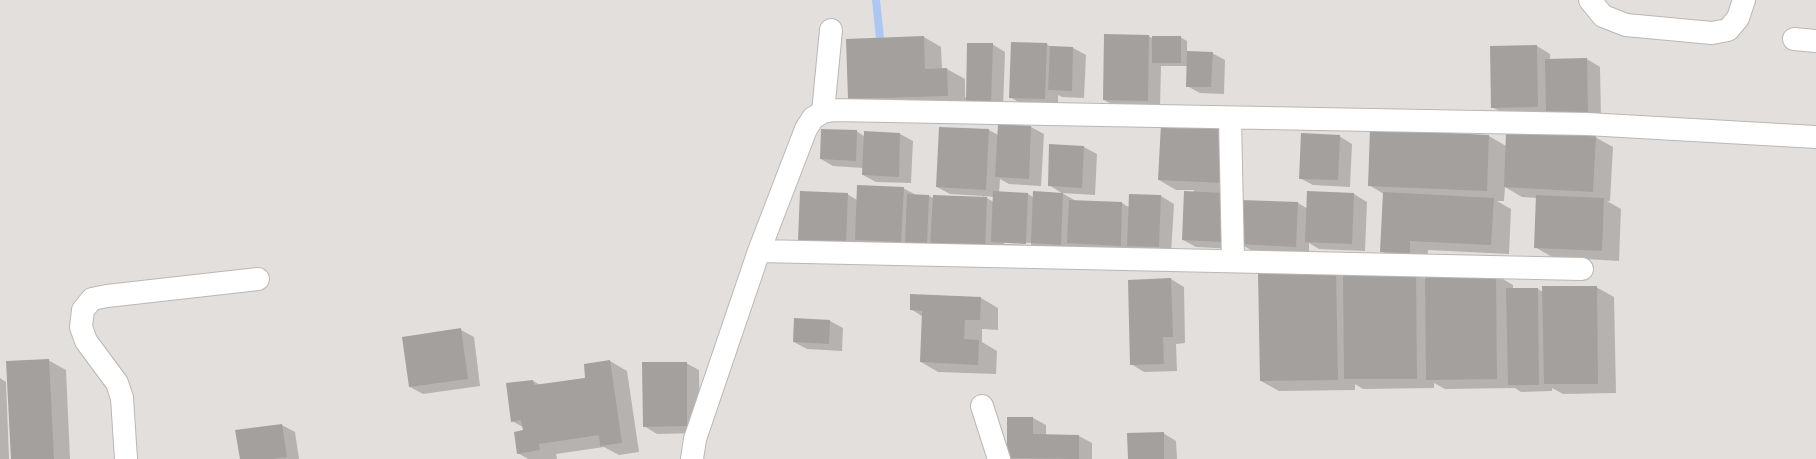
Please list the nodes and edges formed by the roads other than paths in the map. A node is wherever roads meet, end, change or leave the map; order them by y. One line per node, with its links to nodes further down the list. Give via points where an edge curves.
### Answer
1 (1590, 0): 2 (street, via 1603,16 1626,25 1712,33 1728,30 1738,18)
2 (1744, 0)
3 (831, 30): 6 (street)
4 (1794, 40): 5 (street)
5 (1816, 40)
6 (823, 112): 7 (street, via 835,110); 9 (street, via 813,118 806,129)
7 (1230, 118): 8 (street, via 1587,124); 10 (street)
8 (1816, 137)
9 (759, 251): 10 (street); 15 (street, via 698,432)
10 (1233, 261): 11 (street)
11 (1582, 268)
12 (258, 279): 14 (street, via 107,296 92,300 83,310 81,327 86,341 117,382 122,398)
13 (982, 406): 16 (street)
14 (126, 459)
15 (692, 459)
16 (999, 459)

